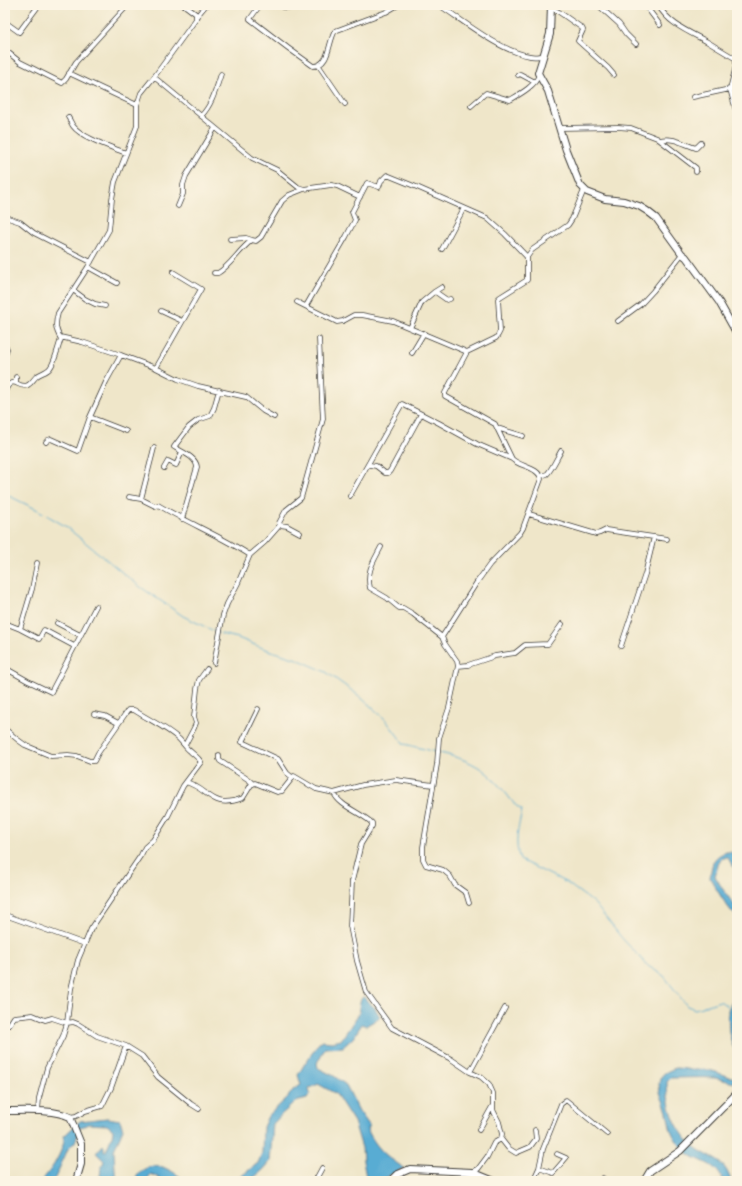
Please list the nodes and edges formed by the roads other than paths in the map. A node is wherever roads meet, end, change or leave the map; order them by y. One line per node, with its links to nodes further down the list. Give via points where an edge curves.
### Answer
1 (39, 5): 15 (street, via 19,32)
2 (128, 5): 21 (street)
3 (184, 5): 14 (street)
4 (206, 5): 14 (street)
5 (260, 5): 20 (street, via 250,20 313,66)
6 (280, 5): 7 (street, via 290,8)
7 (296, 5)
8 (398, 5): 20 (street, via 335,31 324,63)
9 (439, 5): 19 (street, via 505,48 530,56)
10 (598, 5): 17 (street)
11 (646, 5): 16 (street)
12 (658, 5): 28 (street, via 676,26 736,59)
13 (551, 6): 19 (street, via 550,34); 25 (street, via 582,28 578,41)
14 (196, 15): 26 (street, via 192,25)
15 (5, 22)
16 (660, 25)
17 (636, 44)
18 (5, 50): 21 (street, via 20,62 62,83)
19 (543, 56): 24 (street)
20 (318, 66): 30 (street)
21 (69, 73): 31 (street)
22 (221, 74): 34 (street, via 210,104)
23 (518, 75): 27 (street)
24 (539, 75): 27 (street); 37 (street, via 548,91)
25 (614, 75)
26 (154, 77): 31 (street, via 141,93); 34 (street)
27 (535, 82): 32 (street, via 510,100 486,93)
28 (730, 89): 29 (street); 33 (street)
29 (693, 97)
30 (345, 104)
31 (137, 105): 40 (street, via 137,126)
32 (471, 106)
33 (737, 114)
34 (201, 116): 36 (street)
35 (68, 117): 40 (street, via 74,127 82,133)
36 (215, 128): 42 (street, via 252,158 277,170); 45 (street, via 186,176)
37 (559, 128): 38 (street, via 631,128); 43 (street, via 568,157)
38 (660, 140): 39 (street, via 674,140 696,148); 41 (street, via 696,168)
39 (701, 143)
40 (126, 153): 53 (street, via 115,182 109,230)
41 (696, 172)
42 (304, 189): 44 (street, via 331,185); 49 (street, via 282,201 261,237 256,242)
43 (584, 190): 51 (street, via 605,199 639,206 647,211 656,218); 52 (street, via 568,225 532,250)
44 (360, 197): 46 (street, via 367,183 380,187 381,181 387,175); 64 (street, via 352,212 355,220)
45 (178, 206)
46 (464, 208): 50 (street); 52 (street, via 486,218)
47 (5, 217): 53 (street, via 20,222 34,234)
48 (230, 239): 49 (street)
49 (252, 240): 56 (street, via 225,269 218,273)
50 (442, 249)
51 (682, 254): 67 (street, via 654,291); 70 (street, via 718,302)
52 (527, 257): 74 (street, via 527,280 498,299 498,335)
53 (91, 262): 54 (street)
54 (88, 267): 57 (street); 59 (street)
55 (173, 272): 66 (street, via 201,288)
56 (214, 272)
57 (117, 283)
58 (442, 287): 60 (street)
59 (73, 290): 63 (street, via 85,299); 71 (street, via 56,320 56,332)
60 (434, 292): 61 (street, via 447,300); 68 (street, via 422,302)
61 (450, 299)
62 (297, 302): 64 (street)
63 (104, 306)
64 (306, 306): 68 (street, via 337,322 354,315 362,315 393,320)
65 (161, 311): 66 (street)
66 (182, 321): 78 (street)
67 (618, 321)
68 (410, 328): 69 (street)
69 (424, 333): 74 (street); 75 (street)
70 (737, 334)
71 (60, 337): 77 (street); 81 (street, via 49,369 37,375 26,386)
72 (319, 339): 103 (street, via 323,419 301,498 286,510)
73 (5, 346): 76 (street)
74 (467, 352): 87 (street, via 445,396 495,424)
75 (412, 353)
76 (5, 355)
77 (121, 355): 78 (street); 85 (street)
78 (156, 368): 82 (street, via 198,386)
79 (16, 377): 81 (street)
80 (7, 383): 81 (street); 83 (street)
81 (16, 383)
82 (219, 390): 86 (street, via 246,397); 93 (street, via 210,416 198,420 189,427 174,447)
83 (5, 391)
84 (421, 414): 94 (street, via 477,444); 95 (street, via 390,471 385,473); 98 (street, via 402,404)
85 (90, 417): 88 (street); 90 (street, via 78,451 51,439)
86 (274, 417)
87 (497, 428): 89 (street); 94 (street)
88 (126, 431)
89 (523, 436)
90 (46, 442)
91 (154, 448): 100 (street)
92 (561, 451): 97 (street, via 547,474)
93 (182, 452): 96 (street, via 176,465 168,461); 102 (street, via 191,457 197,467)
94 (512, 459): 97 (street)
95 (370, 465)
96 (164, 468)
97 (541, 476): 101 (street)
98 (350, 496)
99 (129, 497): 100 (street)
100 (141, 499): 102 (street, via 154,506 158,505)
101 (529, 514): 105 (street, via 596,534 606,530); 116 (street, via 520,533 490,564)
102 (182, 519): 108 (street)
103 (280, 525): 104 (street); 108 (street)
104 (300, 533)
105 (654, 537): 106 (street); 118 (street, via 645,574)
106 (667, 539)
107 (381, 547): 116 (street, via 370,570 370,588 399,608 413,614)
108 (250, 555): 119 (street, via 223,615)
109 (37, 563): 114 (street)
110 (96, 606): 115 (street)
111 (5, 623): 114 (street)
112 (57, 624): 115 (street)
113 (562, 624): 120 (street, via 548,644 526,645 515,653)
114 (20, 629): 117 (street, via 39,639 44,630)
115 (80, 635): 117 (street)
116 (442, 637): 120 (street)
117 (74, 646): 121 (street, via 51,692)
118 (621, 646)
119 (214, 662)
120 (458, 666): 133 (street, via 440,738)
121 (6, 668): 123 (street)
122 (207, 669): 128 (street, via 199,680 194,717 196,723)
123 (5, 674)
124 (258, 709): 130 (street, via 242,742 278,759)
125 (94, 714): 126 (street)
126 (118, 723): 127 (street, via 94,761 77,756 51,756 25,745); 128 (street, via 128,710 134,710 167,730)
127 (5, 729)
128 (185, 745): 131 (street, via 201,762)
129 (219, 755): 132 (street, via 220,761)
130 (293, 778): 132 (street, via 282,791 277,792); 134 (street, via 294,776 316,789)
131 (186, 782): 132 (street, via 217,801 226,802 243,798); 137 (street, via 153,840 91,929)
132 (253, 784)
133 (433, 785): 134 (street, via 396,780); 135 (street, via 423,860 426,865 442,870 450,876 455,885 466,893)
134 (334, 793): 142 (street, via 335,797 372,823 361,844 352,881 350,926 366,992 392,1028)
135 (469, 903)
136 (5, 915): 137 (street)
137 (85, 944): 139 (street, via 71,989)
138 (504, 1008): 142 (street)
139 (67, 1023): 140 (street, via 32,1015 14,1017); 141 (street, via 73,1022 97,1036); 147 (street, via 47,1068)
140 (9, 1025)
141 (126, 1046): 145 (street, via 142,1056 158,1077); 148 (street, via 102,1106)
142 (470, 1072): 144 (street, via 482,1077 489,1084 493,1093)
143 (737, 1093): 162 (street, via 680,1150 650,1171)
144 (493, 1105): 149 (street); 152 (street, via 502,1134)
145 (199, 1109)
146 (5, 1111): 147 (street)
147 (38, 1111): 148 (street)
148 (70, 1117): 157 (street, via 81,1144 81,1164)
149 (479, 1130)
150 (535, 1130): 152 (street, via 536,1139 530,1147 516,1153)
151 (607, 1134): 155 (street, via 566,1100 558,1110 543,1149)
152 (500, 1139): 156 (street, via 494,1143 478,1169)
153 (557, 1154): 155 (street, via 566,1158 553,1173)
154 (322, 1168): 158 (street)
155 (539, 1168): 161 (street)
156 (472, 1172): 159 (street, via 410,1169 396,1175); 160 (street)
157 (76, 1181)
158 (315, 1181)
159 (390, 1181)
160 (494, 1181)
161 (533, 1181)
162 (644, 1181)

